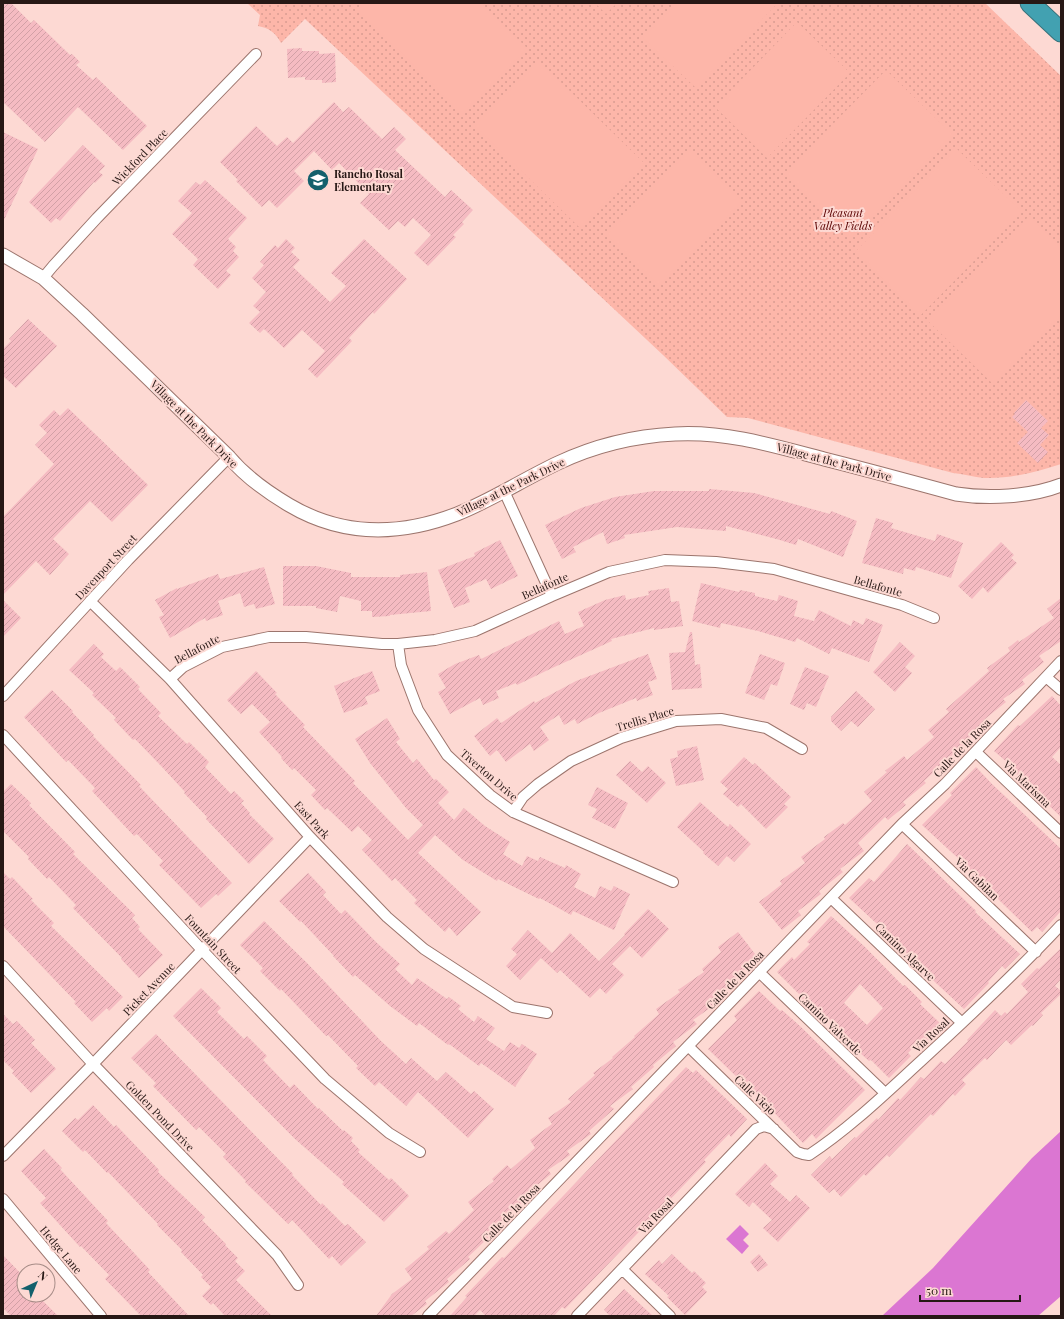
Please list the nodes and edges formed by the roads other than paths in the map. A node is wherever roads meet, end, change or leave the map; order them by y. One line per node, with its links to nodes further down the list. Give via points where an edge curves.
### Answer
1 (1030, 3): 2 (highway)
2 (1061, 32)
3 (256, 54): 5 (street, Wickford Place, via 97,218)
4 (3, 255): 5 (street, Village at the Park Drive)
5 (43, 278): 6 (street, Village at the Park Drive)
6 (229, 456): 8 (street, Village at the Park Drive, via 241,471 275,497 305,514 338,526 373,531 412,527 457,514); 10 (street, Davenport Street)
7 (1061, 485): 8 (street, Village at the Park Drive, via 1004,497 968,496 734,437 675,434 644,437 588,451)
8 (504, 492): 9 (street)
9 (552, 596): 11 (street, Bellafonte, via 609,572 665,560 716,562 774,569 902,605); 12 (street, Bellafonte, via 475,631 435,640)
10 (90, 601): 15 (street, East Park); 17 (street, Davenport Street)
11 (934, 618)
12 (398, 644): 15 (street, Bellafonte, via 306,637 269,637 222,647 183,668); 21 (street, Tiverton Drive, via 401,665 418,710 447,755 490,795)
13 (1061, 661): 14 (street, Calle de la Rosa)
14 (1046, 676): 16 (street); 20 (street, Calle de la Rosa)
15 (170, 679): 24 (street, East Park)
16 (1061, 690)
17 (3, 696)
18 (3, 735): 28 (street, Fountain Street)
19 (802, 749): 21 (street, Trellis Place, via 766,728 721,719 676,721 621,738 571,761 538,784)
20 (976, 752): 22 (street, Calle de la Rosa); 23 (street, Via Marisma)
21 (513, 812): 25 (street, Tiverton Drive)
22 (902, 824): 26 (street, Calle de la Rosa); 29 (street, Via Gabilan)
23 (1061, 833)
24 (310, 837): 28 (street, Picket Avenue); 32 (street, East Park, via 388,917 424,949 513,1007)
25 (673, 882)
26 (831, 898): 31 (street, Calle de la Rosa); 33 (street, Camino Algarve)
27 (1061, 925): 29 (street, Via Rosal)
28 (202, 950): 35 (street, Picket Avenue); 38 (street, Fountain Street, via 326,1079 389,1133)
29 (1036, 952): 33 (street, Via Rosal)
30 (3, 966): 35 (street, Golden Pond Drive)
31 (759, 972): 34 (street, Calle de la Rosa); 36 (street, Camino Valverde)
32 (547, 1013)
33 (962, 1023): 36 (street, Via Rosal)
34 (688, 1046): 37 (street, Calle Viejo); 45 (street, Calle de la Rosa)
35 (93, 1064): 40 (street, Picket Avenue); 43 (street, Golden Pond Drive, via 277,1255)
36 (885, 1093): 39 (street, Via Rosal)
37 (774, 1129): 39 (street, Calle Viejo, via 797,1152); 42 (street, Via Rosal, via 764,1126 756,1128)
38 (420, 1152)
39 (810, 1155)
40 (3, 1156)
41 (3, 1200): 44 (street, Hedge Lane)
42 (622, 1269): 46 (street, Via Rosal); 47 (street)
43 (298, 1285)
44 (101, 1316)
45 (428, 1316)
46 (576, 1316)
47 (670, 1316)

